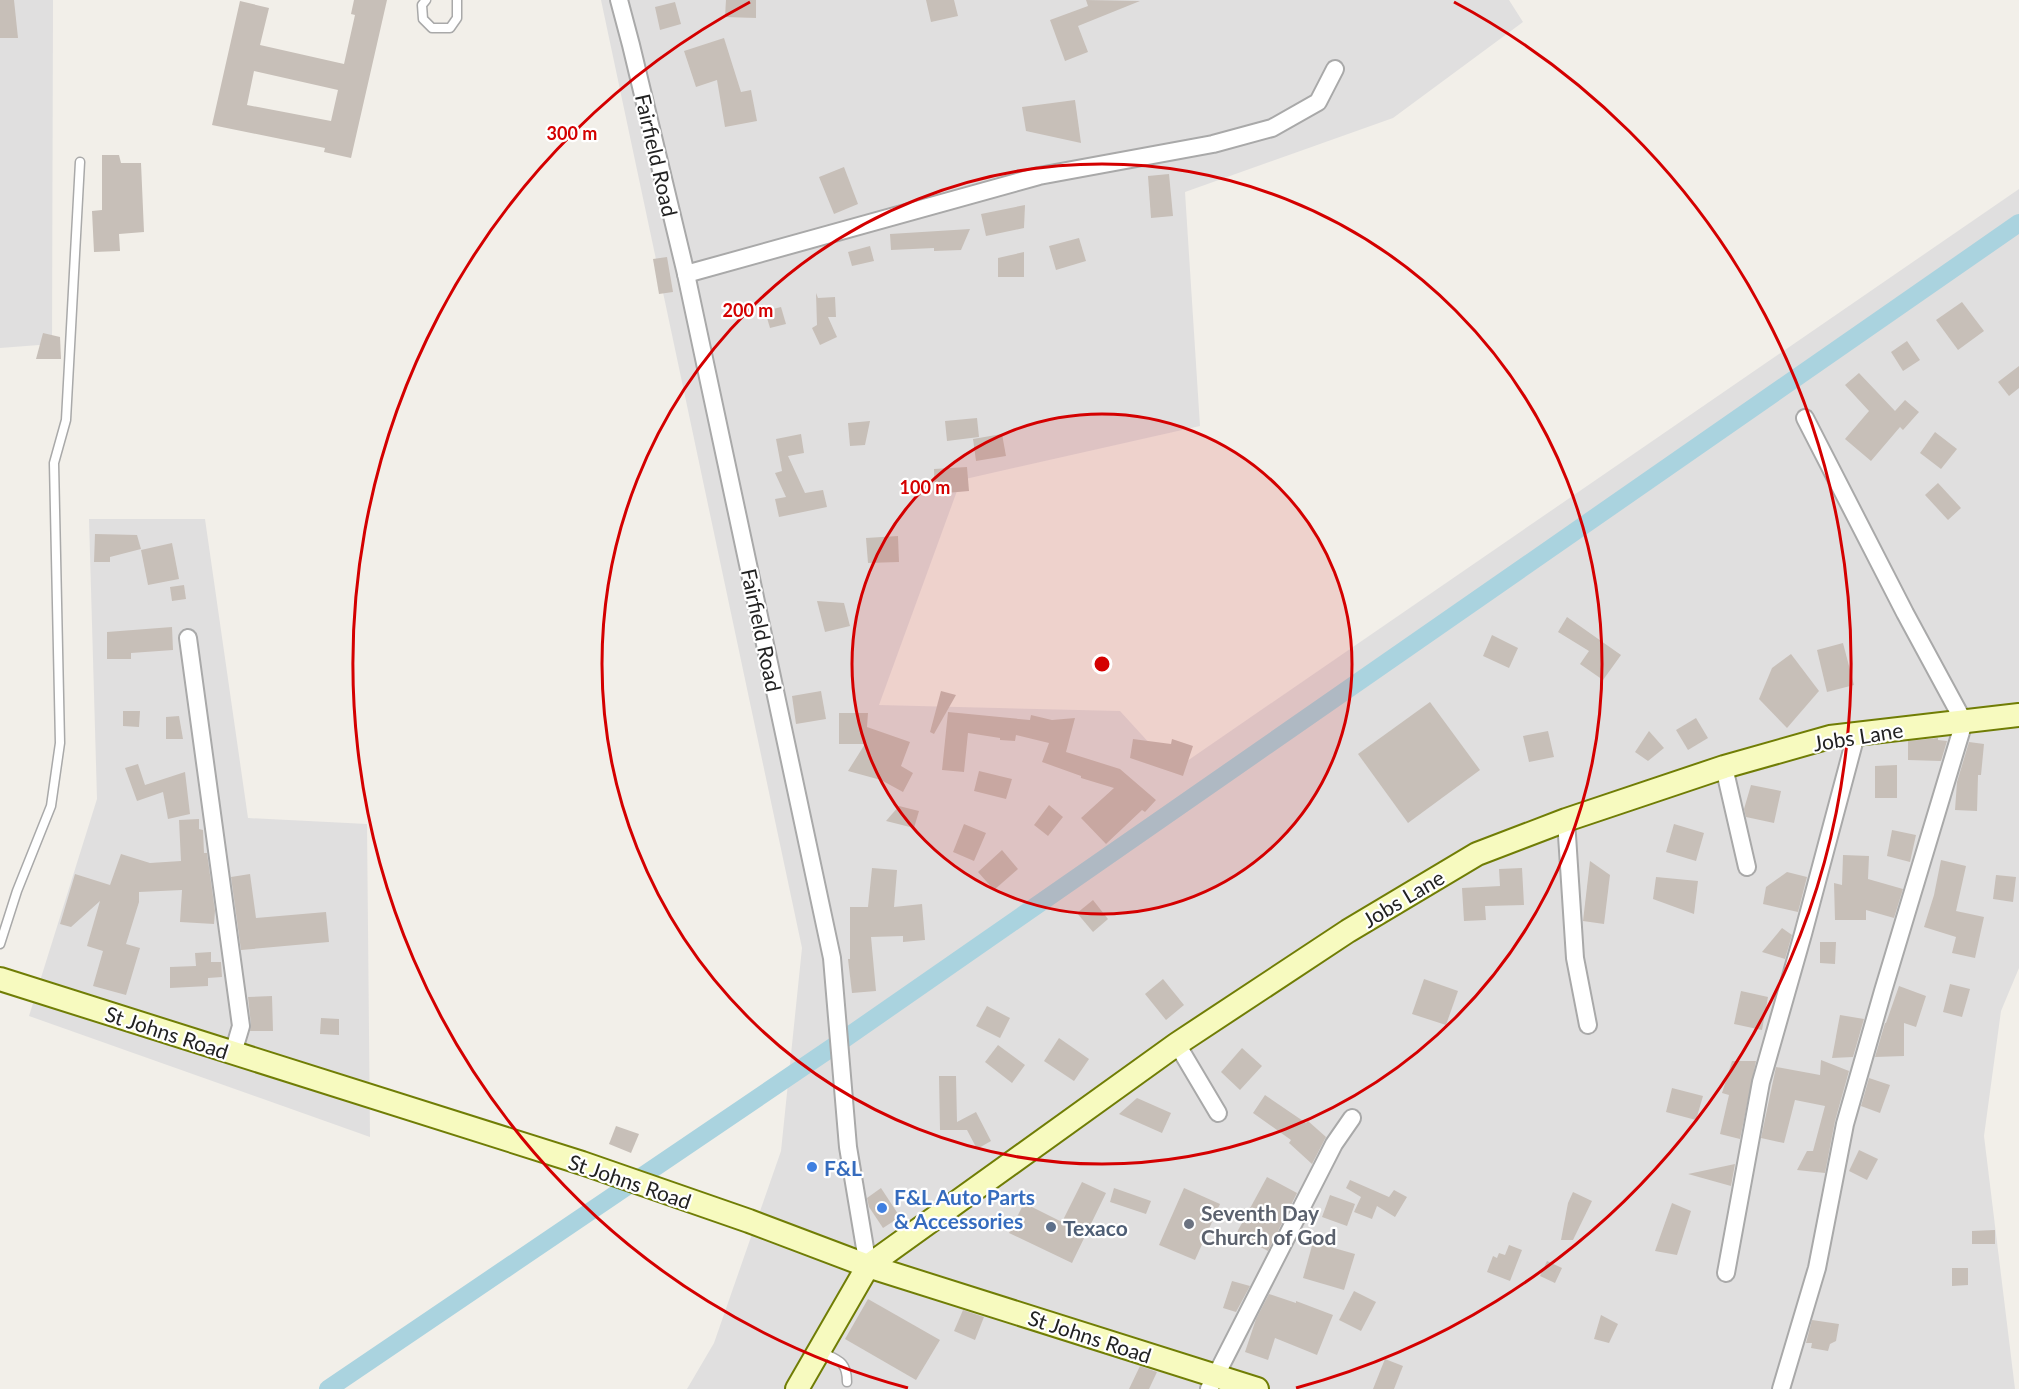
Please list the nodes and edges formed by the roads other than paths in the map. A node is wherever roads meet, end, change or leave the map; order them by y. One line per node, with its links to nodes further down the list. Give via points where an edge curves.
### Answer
1 (426, 0): 2 (lane, via 422,5 423,19 432,28 450,28 457,18)
2 (457, 0)
3 (619, 0): 6 (street, Fairfield Road)
4 (1335, 69): 6 (street, via 1318,102 1272,128 1213,144 1039,176)
5 (80, 162): 15 (lane, via 66,420 54,463 60,742 51,806)
6 (686, 274): 22 (street, Fairfield Road, via 832,958 848,1147)
7 (1805, 418): 10 (street)
8 (188, 638): 19 (street, via 241,1026)
9 (2019, 715): 10 (main road, Jobs Lane)
10 (1964, 722): 11 (main road, Jobs Lane); 29 (street, via 1845,1124 1817,1268)
11 (1856, 735): 12 (main road, Jobs Lane, via 1830,737); 23 (street, via 1761,1082)
12 (1724, 767): 13 (main road, Jobs Lane); 14 (street)
13 (1566, 820): 17 (street, via 1575,958); 18 (main road, Jobs Lane, via 1477,854 1348,931)
14 (1747, 867)
15 (0, 944)
16 (0, 979): 19 (main road, St Johns Road)
17 (1588, 1025)
18 (1176, 1044): 20 (street); 22 (main road, Jobs Lane)
19 (234, 1053): 22 (main road, St Johns Road, via 582,1164)
20 (1218, 1113)
21 (1352, 1118): 26 (street, via 1334,1144)
22 (868, 1266): 24 (main road); 26 (main road, St Johns Road)
23 (1726, 1273)
24 (820, 1352): 25 (lane, via 842,1362); 27 (main road)
25 (847, 1382)
26 (1212, 1382): 28 (main road, St Johns Road)
27 (797, 1389)
28 (1257, 1389)
29 (1781, 1389)

